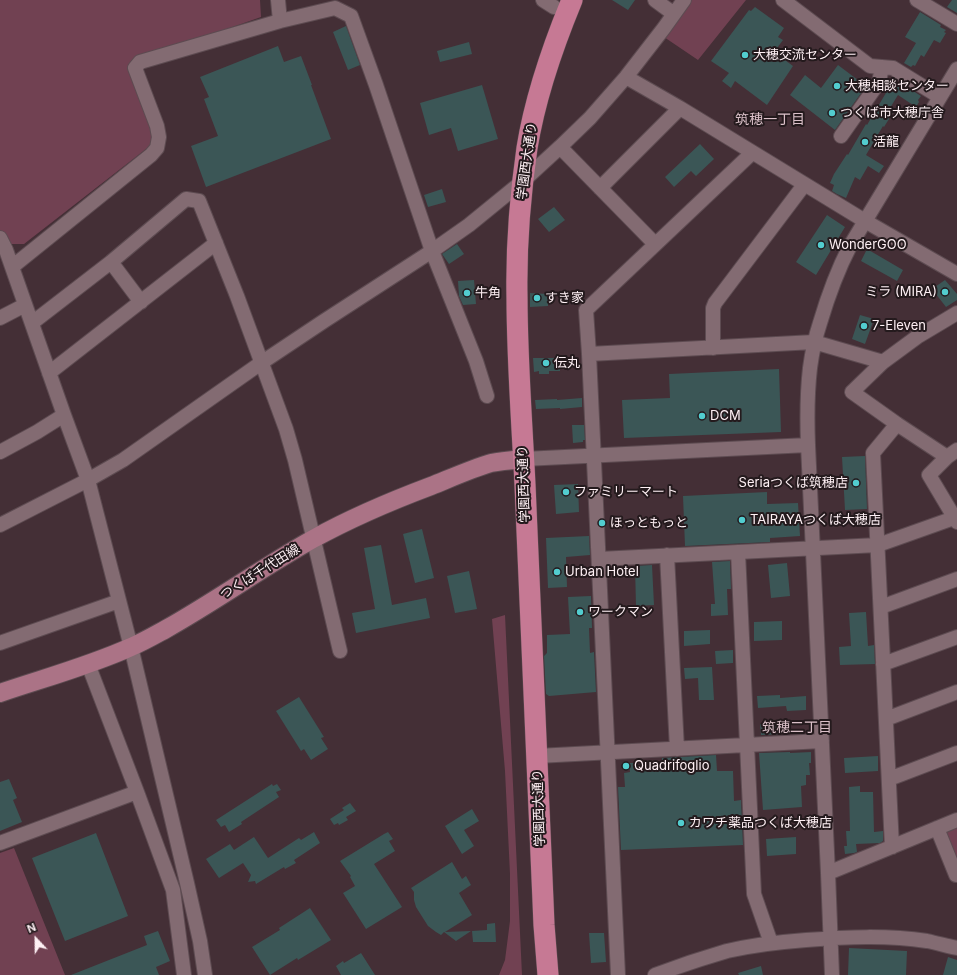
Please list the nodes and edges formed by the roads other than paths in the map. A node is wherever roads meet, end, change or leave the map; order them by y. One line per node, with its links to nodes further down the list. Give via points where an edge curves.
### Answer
1 (278, 0): 8 (street)
2 (655, 0): 7 (street)
3 (684, 0): 7 (street)
4 (783, 0): 10 (street, via 870,66)
5 (917, 0): 9 (street)
6 (557, 2): 19 (highway, 学園西大通り, via 539,45 523,104 513,152)
7 (674, 14): 12 (street)
8 (280, 21): 25 (street, via 335,8 350,16); 27 (street, via 140,62 135,68 157,126 157,148)
9 (957, 24)
10 (882, 67): 13 (street, via 893,68); 15 (street, via 879,82)
11 (957, 69): 13 (street)
12 (626, 77): 14 (street); 16 (street)
13 (940, 97): 21 (street)
14 (680, 108): 17 (street); 20 (street)
15 (841, 136)
16 (560, 147): 19 (street); 20 (street)
17 (752, 152): 18 (street); 23 (street)
18 (804, 185): 21 (street); 35 (street, via 714,302)
19 (515, 187): 25 (street, via 469,225); 47 (highway, 学園西大通り, via 519,359)
20 (600, 188): 23 (street)
21 (865, 221): 28 (street); 34 (street, via 839,267)
22 (216, 243): 26 (street, via 199,200 186,199); 29 (street); 38 (street)
23 (655, 244): 36 (street, via 586,310)
24 (2, 247): 27 (street)
25 (432, 251): 38 (street); 40 (street, via 476,361)
26 (111, 262): 29 (street); 33 (street)
27 (12, 267): 30 (street)
28 (957, 274)
29 (140, 302): 39 (street)
30 (25, 304): 32 (street); 33 (street)
31 (957, 313): 37 (street, via 916,337)
32 (0, 318)
33 (32, 323): 39 (street)
34 (814, 342): 35 (street); 37 (street); 43 (street, via 808,398)
35 (713, 348): 36 (street)
36 (589, 354): 46 (street)
37 (883, 362): 42 (street, via 852,392)
38 (261, 363): 48 (street, via 123,460); 51 (street, via 286,429)
39 (49, 373): 41 (street)
40 (487, 396)
41 (64, 416): 44 (street); 48 (street)
42 (897, 424): 45 (street); 52 (street, via 873,453)
43 (808, 445): 46 (street); 53 (street)
44 (0, 452)
45 (952, 453): 49 (street, via 929,475)
46 (594, 455): 47 (street); 56 (street)
47 (517, 459): 51 (main road, つくば千代田線, via 492,463 409,494); 74 (highway, 学園西大通り); 88 (highway, 学園西大通り)
48 (88, 480): 50 (street); 58 (street)
49 (956, 520): 52 (street)
50 (0, 525)
51 (314, 539): 62 (main road, つくば千代田線, via 197,611); 63 (street)
52 (878, 545): 53 (street); 59 (street)
53 (812, 548): 54 (street); 69 (street)
54 (738, 552): 55 (street); 70 (street)
55 (667, 555): 56 (street); 71 (street)
56 (599, 559): 72 (street)
57 (957, 579): 59 (street)
58 (119, 600): 61 (street); 62 (street)
59 (881, 607): 65 (street)
60 (957, 637): 65 (street)
61 (0, 643)
62 (131, 647): 64 (main road, つくば千代田線); 87 (street, via 200,940)
63 (340, 652)
64 (88, 664): 67 (main road, つくば千代田線); 76 (street)
65 (883, 664): 68 (street)
66 (957, 692): 68 (street)
67 (0, 693)
68 (886, 719): 75 (street)
69 (822, 742): 70 (street); 81 (street)
70 (747, 745): 71 (street); 84 (street, via 754,894)
71 (677, 749): 72 (street)
72 (608, 752): 74 (street); 90 (street)
73 (957, 753): 75 (street)
74 (537, 756): 89 (highway, 学園西大通り)
75 (889, 779): 80 (street)
76 (137, 792): 79 (street); 86 (street, via 173,890)
77 (957, 820): 78 (street)
78 (938, 828): 80 (street); 82 (street)
79 (0, 843)
80 (892, 847): 81 (street)
81 (828, 873): 83 (street)
82 (957, 875)
83 (831, 938): 84 (street); 85 (street, via 895,938); 92 (street)
84 (772, 943): 91 (street, via 728,951)
85 (957, 948)
86 (184, 975)
87 (205, 975)
88 (533, 975)
89 (548, 975)
90 (618, 975)
91 (655, 975)
92 (832, 975)

